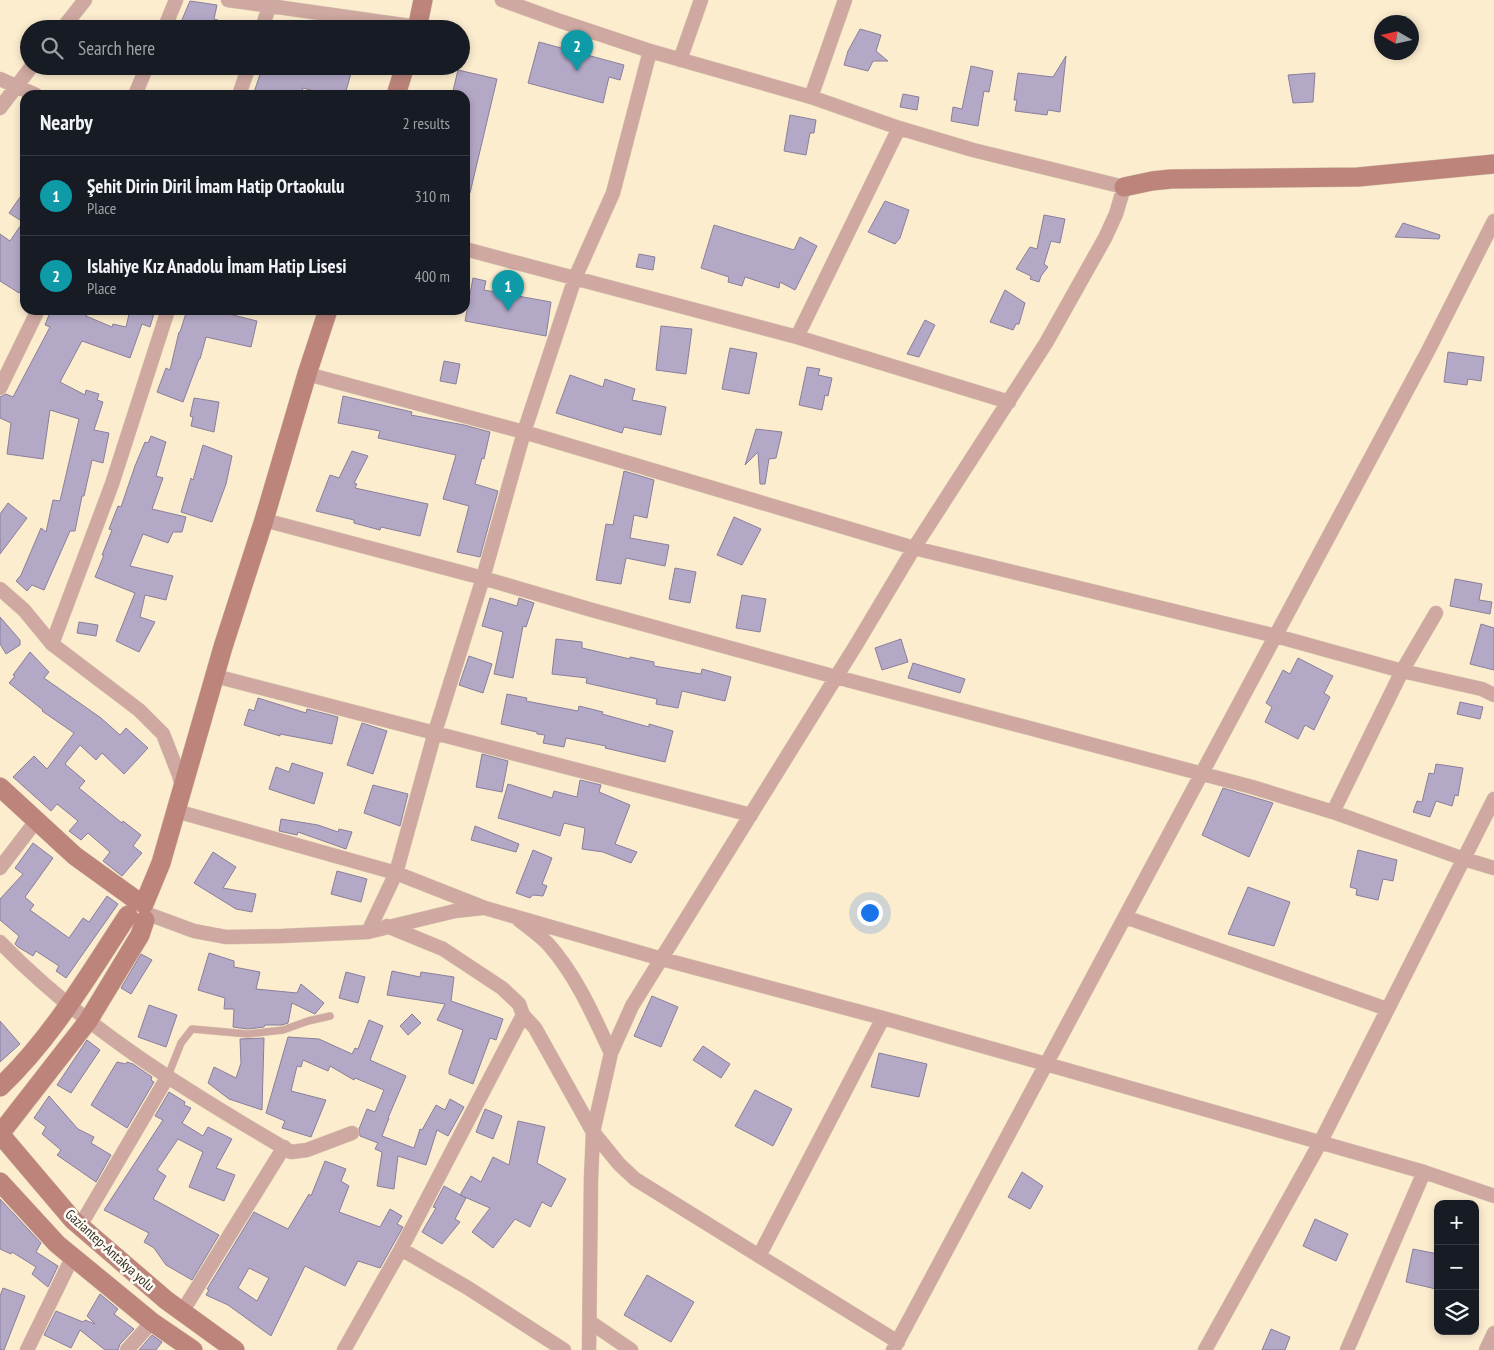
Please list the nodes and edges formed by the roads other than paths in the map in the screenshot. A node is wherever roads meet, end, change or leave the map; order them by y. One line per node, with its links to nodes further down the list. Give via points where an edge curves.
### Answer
1 (85, 0): 9 (street)
2 (176, 0): 10 (street)
3 (228, 0): 8 (street)
4 (423, 0): 13 (street)
5 (502, 0): 14 (street)
6 (701, 0): 15 (street)
7 (846, 0): 26 (street)
8 (269, 6): 11 (street); 12 (street)
9 (69, 20)
10 (168, 20)
11 (265, 20)
12 (363, 20)
13 (419, 20)
14 (650, 51): 15 (street); 33 (street, via 613,193)
15 (680, 60): 26 (street)
16 (25, 75): 21 (street)
17 (144, 75): 23 (street)
18 (246, 75): 24 (street)
19 (402, 75): 25 (street)
20 (0, 79): 21 (street)
21 (16, 86): 22 (street); 27 (street)
22 (25, 90)
23 (137, 90)
24 (241, 90)
25 (398, 90)
26 (811, 97): 28 (street)
27 (0, 108)
28 (899, 128): 30 (street); 37 (street)
29 (1494, 164): 30 (street, via 1358,177 1171,179)
30 (1124, 187): 40 (street, via 1105,238)
31 (1494, 221): 47 (street)
32 (470, 250): 33 (street)
33 (575, 278): 37 (street); 41 (street)
34 (36, 315): 39 (street)
35 (166, 315): 48 (street, via 112,484)
36 (326, 315): 38 (street)
37 (797, 336): 40 (street)
38 (306, 374): 41 (street); 42 (street)
39 (0, 388)
40 (1009, 402): 43 (street)
41 (524, 432): 43 (street); 44 (street)
42 (264, 520): 44 (street); 50 (street)
43 (914, 548): 47 (street); 51 (street)
44 (482, 578): 51 (street); 53 (street)
45 (0, 589): 48 (street, via 24,610)
46 (1436, 613): 49 (street)
47 (1276, 636): 49 (street); 54 (street)
48 (52, 644): 55 (street, via 139,710 163,734)
49 (1402, 672): 52 (street, via 1482,689); 59 (street)
50 (215, 676): 53 (street); 55 (street)
51 (836, 677): 54 (street); 60 (street)
52 (1494, 695)
53 (435, 732): 60 (street); 65 (street)
54 (1202, 774): 59 (street); 69 (street)
55 (182, 786): 58 (street)
56 (0, 787): 61 (street)
57 (1494, 800): 62 (street)
58 (176, 811): 65 (street); 67 (street, via 161,863)
59 (1332, 812): 62 (street)
60 (751, 815): 73 (street)
61 (36, 820): 63 (street); 67 (street)
62 (1464, 860): 64 (street); 75 (street)
63 (0, 868)
64 (1494, 868)
65 (396, 873): 66 (street); 71 (street)
66 (485, 908): 68 (street); 70 (street)
67 (140, 911): 71 (street, via 194,931 226,937); 74 (street); 79 (street, via 140,935)
68 (515, 916): 73 (street); 80 (street, via 548,944 567,967 584,994)
69 (1125, 917): 75 (street); 81 (street)
70 (387, 926): 71 (street); 76 (street, via 443,949 470,966 502,988 519,1004)
71 (368, 932)
72 (0, 942): 74 (street)
73 (662, 959): 78 (street); 80 (street, via 632,1006)
74 (68, 1004): 79 (street); 83 (street, via 48,1035)
75 (1387, 1009): 87 (street)
76 (523, 1015): 84 (street, via 534,1028); 93 (street)
77 (330, 1016): 82 (lane, via 283,1030 248,1034 192,1028 181,1043)
78 (883, 1018): 81 (street); 95 (street)
79 (88, 1021): 82 (street); 86 (street)
80 (611, 1054): 84 (street)
81 (1046, 1064): 87 (street); 100 (street)
82 (168, 1076): 88 (street); 92 (street)
83 (0, 1088)
84 (594, 1132): 95 (street, via 635,1180); 98 (street)
85 (352, 1133): 88 (street, via 307,1150 291,1152)
86 (0, 1134): 92 (street, Gaziantep-Antakya yolu)
87 (1320, 1143): 89 (street); 109 (street)
88 (284, 1147): 96 (street)
89 (1424, 1172): 91 (street); 110 (street)
90 (0, 1182): 94 (street, Gaziantep-Antakya yolu, via 57,1244)
91 (1494, 1196)
92 (80, 1226): 96 (street, Gaziantep-Antakya yolu)
93 (401, 1249): 105 (street); 106 (street)
94 (73, 1256): 97 (street, Gaziantep-Antakya yolu); 101 (street)
95 (759, 1256): 100 (street)
96 (182, 1312): 104 (street, Gaziantep-Antakya yolu)
97 (152, 1322): 102 (street); 103 (street, Gaziantep-Antakya yolu)
98 (590, 1322): 107 (street); 108 (street)
99 (1494, 1333): 111 (street)
100 (896, 1346)
101 (27, 1350)
102 (127, 1350)
103 (193, 1350)
104 (234, 1350)
105 (344, 1350)
106 (564, 1350)
107 (589, 1350)
108 (631, 1350)
109 (1205, 1350)
110 (1347, 1350)
111 (1486, 1350)

